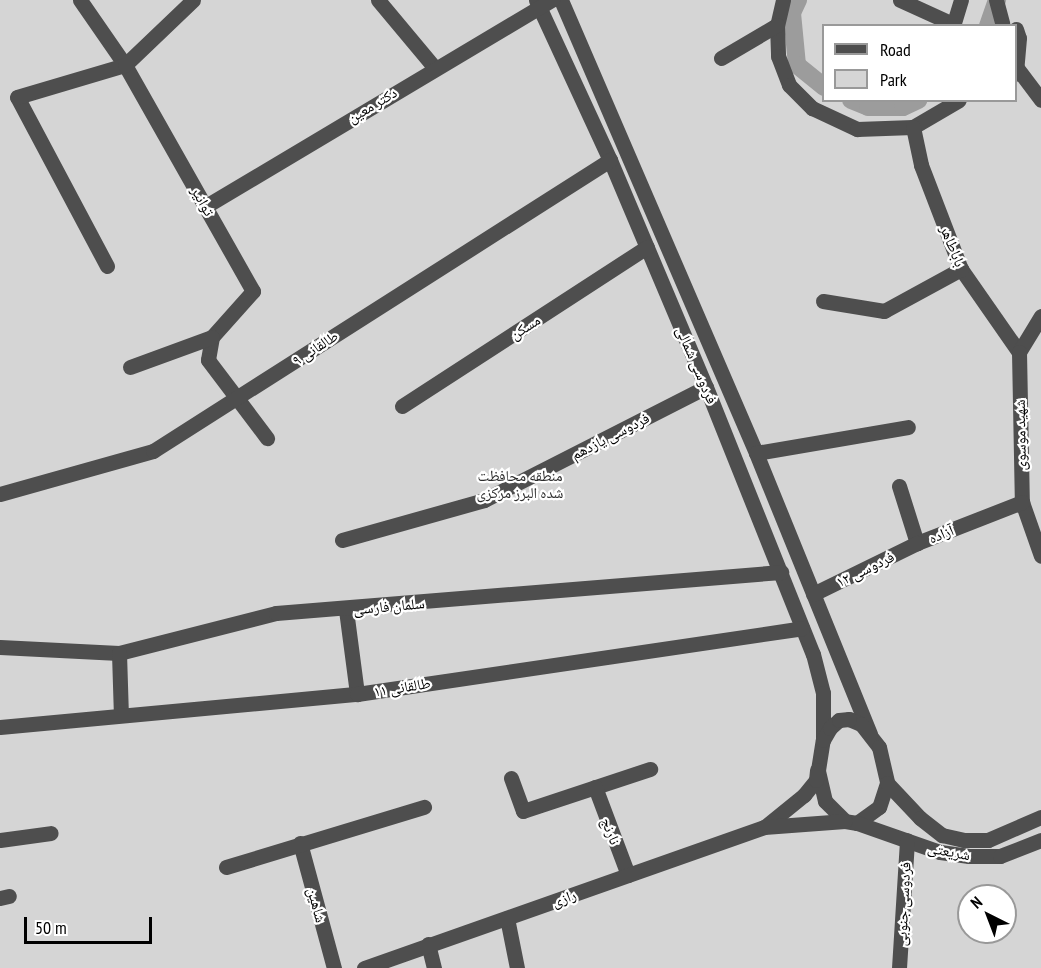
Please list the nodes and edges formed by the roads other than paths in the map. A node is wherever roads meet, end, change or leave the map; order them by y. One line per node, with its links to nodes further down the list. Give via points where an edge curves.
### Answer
1 (80, 0): 15 (street, توانیر)
2 (193, 0): 15 (street)
3 (378, 0): 16 (street)
4 (561, 0): 36 (street, فردوسی شمالی)
5 (783, 0): 13 (street)
6 (900, 0): 10 (street)
7 (961, 0): 11 (street)
8 (996, 0): 12 (street)
9 (542, 2): 16 (street, دکتر معین); 21 (street, فردوسی شمالی)
10 (951, 24)
11 (953, 24)
12 (1005, 24)
13 (777, 25): 14 (street); 20 (street, via 778,56 789,85 812,108 857,129)
14 (721, 58)
15 (125, 65): 22 (street, توانیر); 24 (street, via 17,97)
16 (434, 67): 22 (street, دکتر معین)
17 (1017, 72): 18 (street)
18 (1041, 100)
19 (956, 102): 20 (street)
20 (913, 127): 25 (street, باباطاهر, via 921,165)
21 (610, 160): 23 (street, فردوسی شمالی); 32 (street, طالقانی ۹)
22 (206, 206): 28 (street, توانیر, via 252,291)
23 (647, 248): 31 (street, فردوسی شمالی); 33 (street, مسکن)
24 (107, 266)
25 (961, 269): 26 (street, via 884,311); 29 (street, باباطاهر)
26 (823, 301)
27 (1041, 316): 29 (street)
28 (212, 337): 30 (street); 32 (street, via 208,360)
29 (1019, 352): 39 (street, شهید موسوی)
30 (130, 367)
31 (706, 387): 40 (street, فردوسی یازدهم, via 484,500); 43 (street, فردوسی شمالی)
32 (237, 398): 35 (street); 38 (street, طالقانی ۹, via 153,451)
33 (402, 406)
34 (908, 427): 36 (street)
35 (267, 438)
36 (756, 453): 44 (street, فردوسی شمالی)
37 (899, 486): 41 (street, آزاده)
38 (0, 494)
39 (1022, 502): 41 (street, آزاده); 42 (street, شهید موسوی)
40 (342, 540)
41 (917, 543): 44 (street, فردوسی ۱۲)
42 (1041, 556)
43 (782, 572): 45 (street, سلمان فارسی); 46 (street, فردوسی شمالی)
44 (813, 594): 52 (street, فردوسی شمالی)
45 (346, 610): 48 (street, سلمان فارسی, via 276,613); 49 (street)
46 (802, 628): 49 (street, طالقانی ۱۱); 53 (street, فردوسی شمالی, via 823,693)
47 (0, 647): 48 (street, سلمان فارسی)
48 (119, 653): 50 (street)
49 (357, 694): 50 (street, طالقانی ۱۱)
50 (121, 715): 51 (street, طالقانی ۱۱)
51 (0, 727)
52 (870, 734): 53 (street, via 861,724 839,720); 56 (street, via 884,762)
53 (821, 747): 60 (street, via 820,786 825,801); 61 (street, via 816,780 793,806)
54 (650, 769): 57 (street)
55 (511, 778): 57 (street, via 523,811)
56 (887, 783): 59 (street, شریعتی, via 942,835 964,840 988,840); 60 (street, via 879,807)
57 (595, 787): 68 (street, نارنج)
58 (423, 807): 66 (street)
59 (1041, 817)
60 (851, 822): 61 (street); 64 (street, شریعتی)
61 (764, 827): 68 (street, رازی)
62 (51, 833): 63 (street)
63 (0, 840)
64 (907, 840): 65 (street, شریعتی, via 940,852 969,856 1000,856); 75 (street, فردوسی جنوبی)
65 (1041, 840)
66 (300, 843): 67 (street); 71 (street, شاهین)
67 (226, 867)
68 (628, 875): 69 (street, رازی)
69 (507, 918): 70 (street, رازی); 74 (street)
70 (428, 944): 72 (street, رازی); 73 (street)
71 (334, 968)
72 (364, 968)
73 (434, 968)
74 (517, 968)
75 (899, 968)

